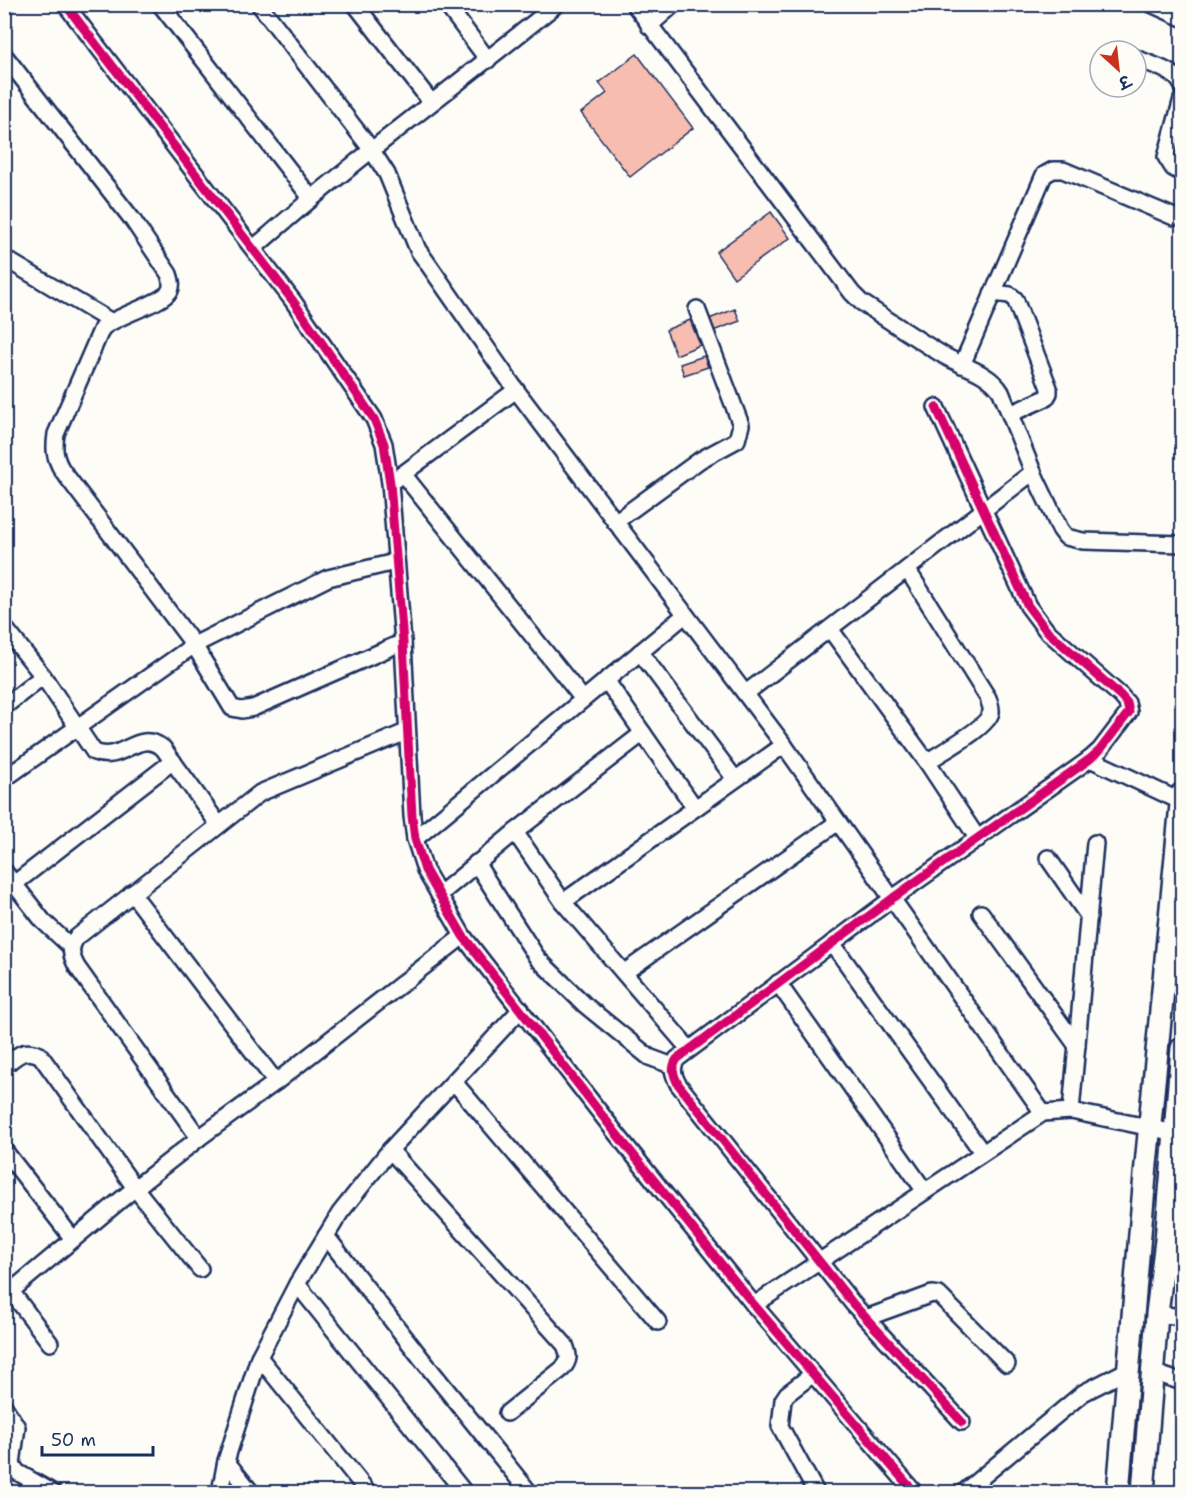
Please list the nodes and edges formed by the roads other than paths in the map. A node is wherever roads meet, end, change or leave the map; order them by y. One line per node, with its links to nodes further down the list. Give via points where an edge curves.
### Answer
1 (65, 4): 22 (street)
2 (160, 4): 20 (street)
3 (259, 4): 18 (street)
4 (355, 4): 17 (street)
5 (446, 4): 13 (street)
6 (634, 4): 11 (street)
7 (674, 4): 11 (street)
8 (1150, 4): 10 (street)
9 (550, 7): 13 (street)
10 (1182, 18)
11 (650, 26): 27 (street, via 852,293)
12 (4, 55): 26 (street, via 132,219 169,274 172,284 162,298)
13 (488, 60): 17 (street)
14 (1148, 63): 15 (street, via 1179,78)
15 (1182, 85)
16 (1182, 99): 19 (street, via 1166,157)
17 (431, 102): 18 (street)
18 (371, 149): 20 (street); 28 (street, via 387,174 418,250)
19 (1182, 173)
20 (311, 198): 22 (street)
21 (1182, 216): 24 (street, via 1174,217 1063,170 1053,170 1038,185)
22 (254, 248): 33 (street, via 374,419 384,444)
23 (4, 258): 26 (street)
24 (992, 293): 27 (street); 30 (street, via 1015,299 1049,388 1046,398)
25 (697, 309): 35 (street, via 741,425 740,433 729,446 700,460)
26 (110, 321): 43 (street, via 98,336 56,434 55,459)
27 (962, 365): 30 (street, via 996,384)
28 (516, 390): 32 (street); 35 (street)
29 (936, 407): 34 (street)
30 (1010, 414): 31 (street)
31 (1033, 472): 34 (street); 36 (street, via 1066,537)
32 (404, 474): 33 (street); 48 (street)
33 (390, 483): 37 (street)
34 (983, 511): 38 (street); 54 (street, via 1028,606 1046,630 1127,703 1129,712 1125,719)
35 (615, 522): 39 (street)
36 (1182, 544)
37 (395, 562): 42 (street); 43 (street, via 328,578)
38 (907, 570): 41 (street); 56 (street, via 992,710 978,729)
39 (685, 615): 44 (street); 47 (street)
40 (4, 627): 45 (street)
41 (830, 629): 47 (street); 56 (street)
42 (403, 642): 43 (street, via 242,710 232,708); 51 (street)
43 (194, 645): 50 (street)
44 (640, 652): 46 (street); 58 (street)
45 (43, 676): 49 (street); 50 (street)
46 (606, 680): 48 (street); 52 (street)
47 (746, 693): 53 (street)
48 (583, 699): 65 (street)
49 (4, 707)
50 (78, 726): 55 (street, via 94,752 116,754 140,742 154,741); 57 (street)
51 (406, 732): 63 (street, via 275,785); 65 (street)
52 (643, 733): 61 (street); 64 (street)
53 (784, 745): 58 (street); 62 (street)
54 (1090, 759): 60 (street); 66 (street)
55 (173, 761): 63 (street); 71 (street)
56 (927, 762): 66 (street)
57 (4, 779)
58 (735, 779): 61 (street)
59 (1182, 794): 60 (main road)
60 (1182, 802): 93 (main road)
61 (695, 808): 75 (street)
62 (838, 822): 74 (street); 81 (street)
63 (219, 825): 72 (street)
64 (515, 832): 69 (street); 75 (street)
65 (415, 839): 73 (street, via 424,870)
66 (978, 839): 74 (street)
67 (1095, 843): 77 (street)
68 (1048, 858): 77 (street)
69 (477, 863): 73 (street); 88 (street, via 538,959 585,1005 649,1057)
70 (4, 872): 71 (street)
71 (14, 884): 80 (street, via 43,921)
72 (132, 893): 80 (street, via 76,938); 89 (street)
73 (439, 895): 78 (street)
74 (892, 898): 79 (street); 92 (street)
75 (563, 902): 81 (street)
76 (981, 913): 84 (street)
77 (1089, 917): 84 (street)
78 (463, 936): 83 (street); 89 (street)
79 (832, 943): 82 (street); 98 (street)
80 (71, 947): 95 (street, via 77,967)
81 (625, 972): 85 (street)
82 (778, 983): 85 (street); 100 (street)
83 (521, 1009): 90 (street); 108 (street)
84 (1077, 1046): 91 (street)
85 (689, 1049): 88 (street)
86 (1182, 1061): 94 (main road)
87 (4, 1066): 99 (street, via 21,1053 40,1055)
88 (673, 1066): 104 (street, via 678,1084)
89 (276, 1082): 95 (street)
90 (454, 1082): 97 (street); 112 (street)
91 (1071, 1111): 92 (street); 93 (street)
92 (1043, 1113): 98 (street)
93 (1150, 1128): 94 (street); 116 (main road)
94 (1175, 1133): 103 (main road)
95 (199, 1138): 99 (street)
96 (4, 1150): 102 (street)
97 (390, 1150): 101 (street); 121 (street, via 565,1345 568,1362)
98 (982, 1152): 100 (street)
99 (135, 1188): 102 (street); 105 (street)
100 (924, 1190): 104 (street)
101 (326, 1236): 106 (street); 129 (street)
102 (73, 1239): 107 (street)
103 (1174, 1242): 109 (main road)
104 (819, 1262): 108 (street); 111 (street)
105 (200, 1269)
106 (297, 1284): 114 (street); 128 (street)
107 (7, 1290): 113 (street)
108 (754, 1305): 118 (street)
109 (1157, 1314): 110 (street); 117 (main road)
110 (1182, 1317)
111 (866, 1318): 115 (street, via 932,1294 939,1295); 122 (street)
112 (658, 1322)
113 (50, 1342)
114 (260, 1357): 123 (street); 127 (street)
115 (1007, 1364)
116 (1128, 1370): 132 (street, via 1083,1393); 133 (main road)
117 (1152, 1372): 119 (street); 134 (main road)
118 (813, 1374): 130 (street, via 783,1400 780,1426); 131 (street)
119 (1182, 1382)
120 (4, 1406): 124 (street, via 17,1427 12,1464 17,1472)
121 (507, 1413)
122 (962, 1422)
123 (226, 1461): 125 (street); 126 (street)
124 (52, 1492)
125 (220, 1492)
126 (252, 1492)
127 (368, 1492)
128 (464, 1492)
129 (529, 1492)
130 (816, 1492)
131 (914, 1492)
132 (964, 1492)
133 (1118, 1492)
134 (1143, 1492)

